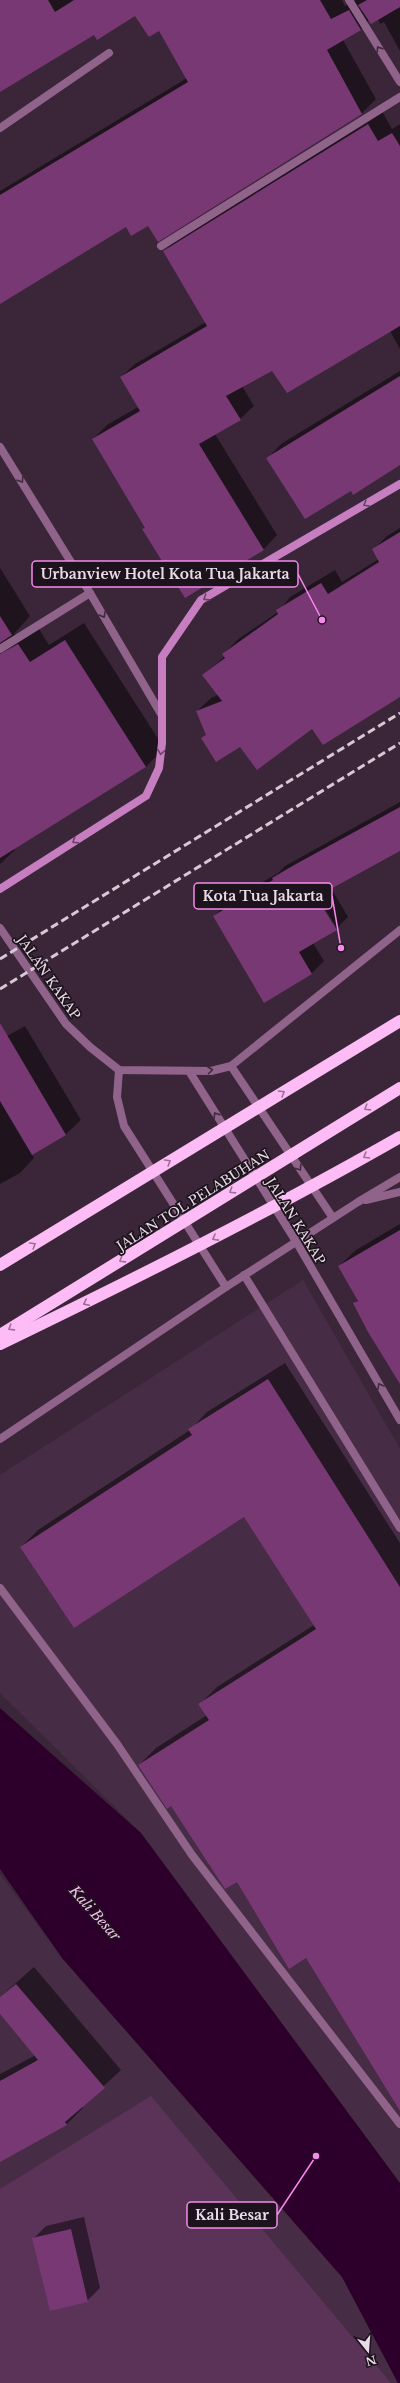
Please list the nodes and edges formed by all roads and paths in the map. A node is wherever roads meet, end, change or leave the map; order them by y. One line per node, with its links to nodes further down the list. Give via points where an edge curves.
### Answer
1 (349, 0): 3 (street, one-way to 1)
2 (109, 53): 5 (street)
3 (400, 82)
4 (400, 97): 6 (street)
5 (0, 128)
6 (161, 246)
7 (0, 447): 9 (street, one-way to 9)
8 (400, 484): 11 (street, one-way to 11, via 201,600 162,656)
9 (90, 592): 10 (street); 11 (street, one-way to 11)
10 (0, 650)
11 (161, 714): 12 (street, one-way to 12, via 162,742 159,768 146,796)
12 (0, 889)
13 (0, 928): 17 (street, JALAN KAKAP, via 66,1024)
14 (400, 930): 16 (street)
15 (400, 1021): 26 (highway, one-way to 15)
16 (231, 1066): 18 (street, one-way to 16, via 211,1071); 24 (street, one-way to 24)
17 (119, 1070): 18 (street); 28 (street, via 117,1097 124,1126)
18 (189, 1071): 25 (street, JALAN KAKAP, one-way to 18)
19 (400, 1088): 29 (highway, JALAN TOL PELABUHAN, one-way to 29)
20 (400, 1137): 30 (highway, one-way to 30, via 321,1182 153,1270)
21 (400, 1177): 23 (street)
22 (400, 1192): 23 (street)
23 (358, 1202): 24 (street)
24 (333, 1218): 25 (street)
25 (297, 1243): 27 (street); 31 (street, JALAN KAKAP, one-way to 25)
26 (0, 1265)
27 (244, 1275): 28 (street); 33 (street)
28 (226, 1287): 32 (street)
29 (0, 1335)
30 (0, 1344)
31 (400, 1420)
32 (0, 1439)
33 (400, 1528)
34 (0, 1588): 35 (street, via 116,1744 192,1855)
35 (400, 2124)

